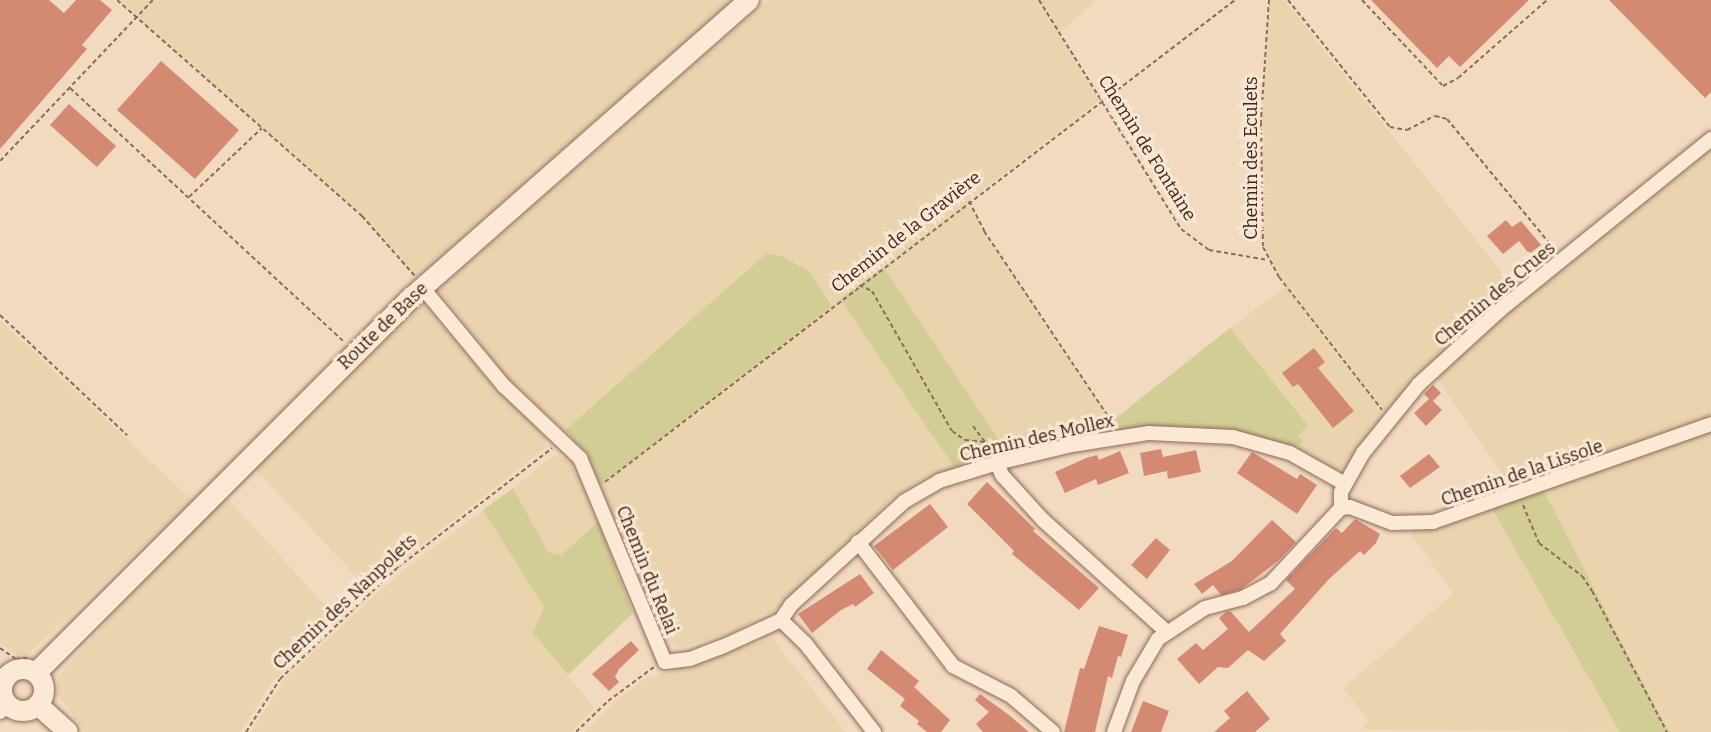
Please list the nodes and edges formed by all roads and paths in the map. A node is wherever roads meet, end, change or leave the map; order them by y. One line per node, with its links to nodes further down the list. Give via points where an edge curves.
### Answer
1 (117, 0): 10 (path)
2 (153, 0): 10 (path)
3 (749, 0): 21 (main road, Route de Base)
4 (1039, 0): 12 (path, Chemin de Fontaine)
5 (1235, 0): 12 (path, Chemin de la Gravière)
6 (1269, 0): 18 (path, Chemin des Eculets, via 1261,193 1262,240)
7 (1288, 0): 19 (path, via 1390,127 1407,130 1435,116 1452,124)
8 (1362, 0): 9 (path, via 1443,86 1458,78)
9 (1547, 0)
10 (137, 17): 11 (path); 13 (path)
11 (70, 88): 15 (path); 16 (path)
12 (1100, 100): 17 (path, Chemin de la Gravière); 18 (path, Chemin de Fontaine, via 1174,220 1188,236 1217,253)
13 (262, 128): 16 (path); 21 (path, via 362,216)
14 (1711, 139): 19 (street, Chemin des Crues)
15 (0, 161)
16 (189, 197): 23 (path)
17 (969, 201): 20 (path, Chemin de la Gravière); 28 (path, via 984,231)
18 (1269, 260): 24 (path, Chemin des Eculets)
19 (1563, 261): 24 (street, Chemin des Crues, via 1461,344)
20 (859, 285): 30 (path, via 872,291 952,431 965,440); 33 (path, Chemin de la Gravière)
21 (422, 287): 23 (main road, Route de Base); 29 (street, Chemin du Relai, via 504,386)
22 (0, 315): 27 (path)
23 (355, 353): 41 (main road, Route de Base)
24 (1388, 418): 32 (street, Chemin des Crues)
25 (1711, 424): 34 (street, Chemin de la Lissole)
26 (973, 426): 30 (path)
27 (128, 435)
28 (1123, 437): 31 (street, Chemin des Mollex); 32 (street, Chemin des Mollex, via 1183,435 1252,441 1316,465)
29 (561, 438): 33 (street, Chemin du Relai, via 580,458); 46 (path, Chemin des Nanpolets, via 397,567 280,679)
30 (985, 442): 31 (path)
31 (997, 463): 36 (street, Chemin des Mollex, via 921,490); 38 (street, via 1002,475 1043,520)
32 (1345, 484): 35 (street, Chemin des Crues)
33 (595, 489): 40 (street, Chemin du Relai)
34 (1519, 494): 35 (street, Chemin de la Lissole, via 1420,524 1392,523 1350,507); 51 (path, via 1539,543 1574,570 1592,591)
35 (1341, 508): 38 (street, via 1270,583 1243,598 1205,608)
36 (858, 542): 37 (street, Chemin des Mollex, via 791,605); 49 (street, via 953,666 1011,696)
37 (781, 620): 40 (street, Chemin du Relai, via 690,659); 48 (street, via 805,643)
38 (1167, 632): 50 (street, via 1142,663)
39 (0, 648): 41 (path, via 16,659)
40 (665, 662): 47 (path, via 624,688)
41 (34, 664): 42 (main road); 43 (main road, via 44,685)
42 (4, 672): 44 (main road)
43 (38, 705): 44 (main road, via 25,711); 45 (main road)
44 (4, 709)
45 (68, 732)
46 (246, 732)
47 (576, 732)
48 (874, 732)
49 (1053, 732)
50 (1114, 732)
51 (1667, 732)

